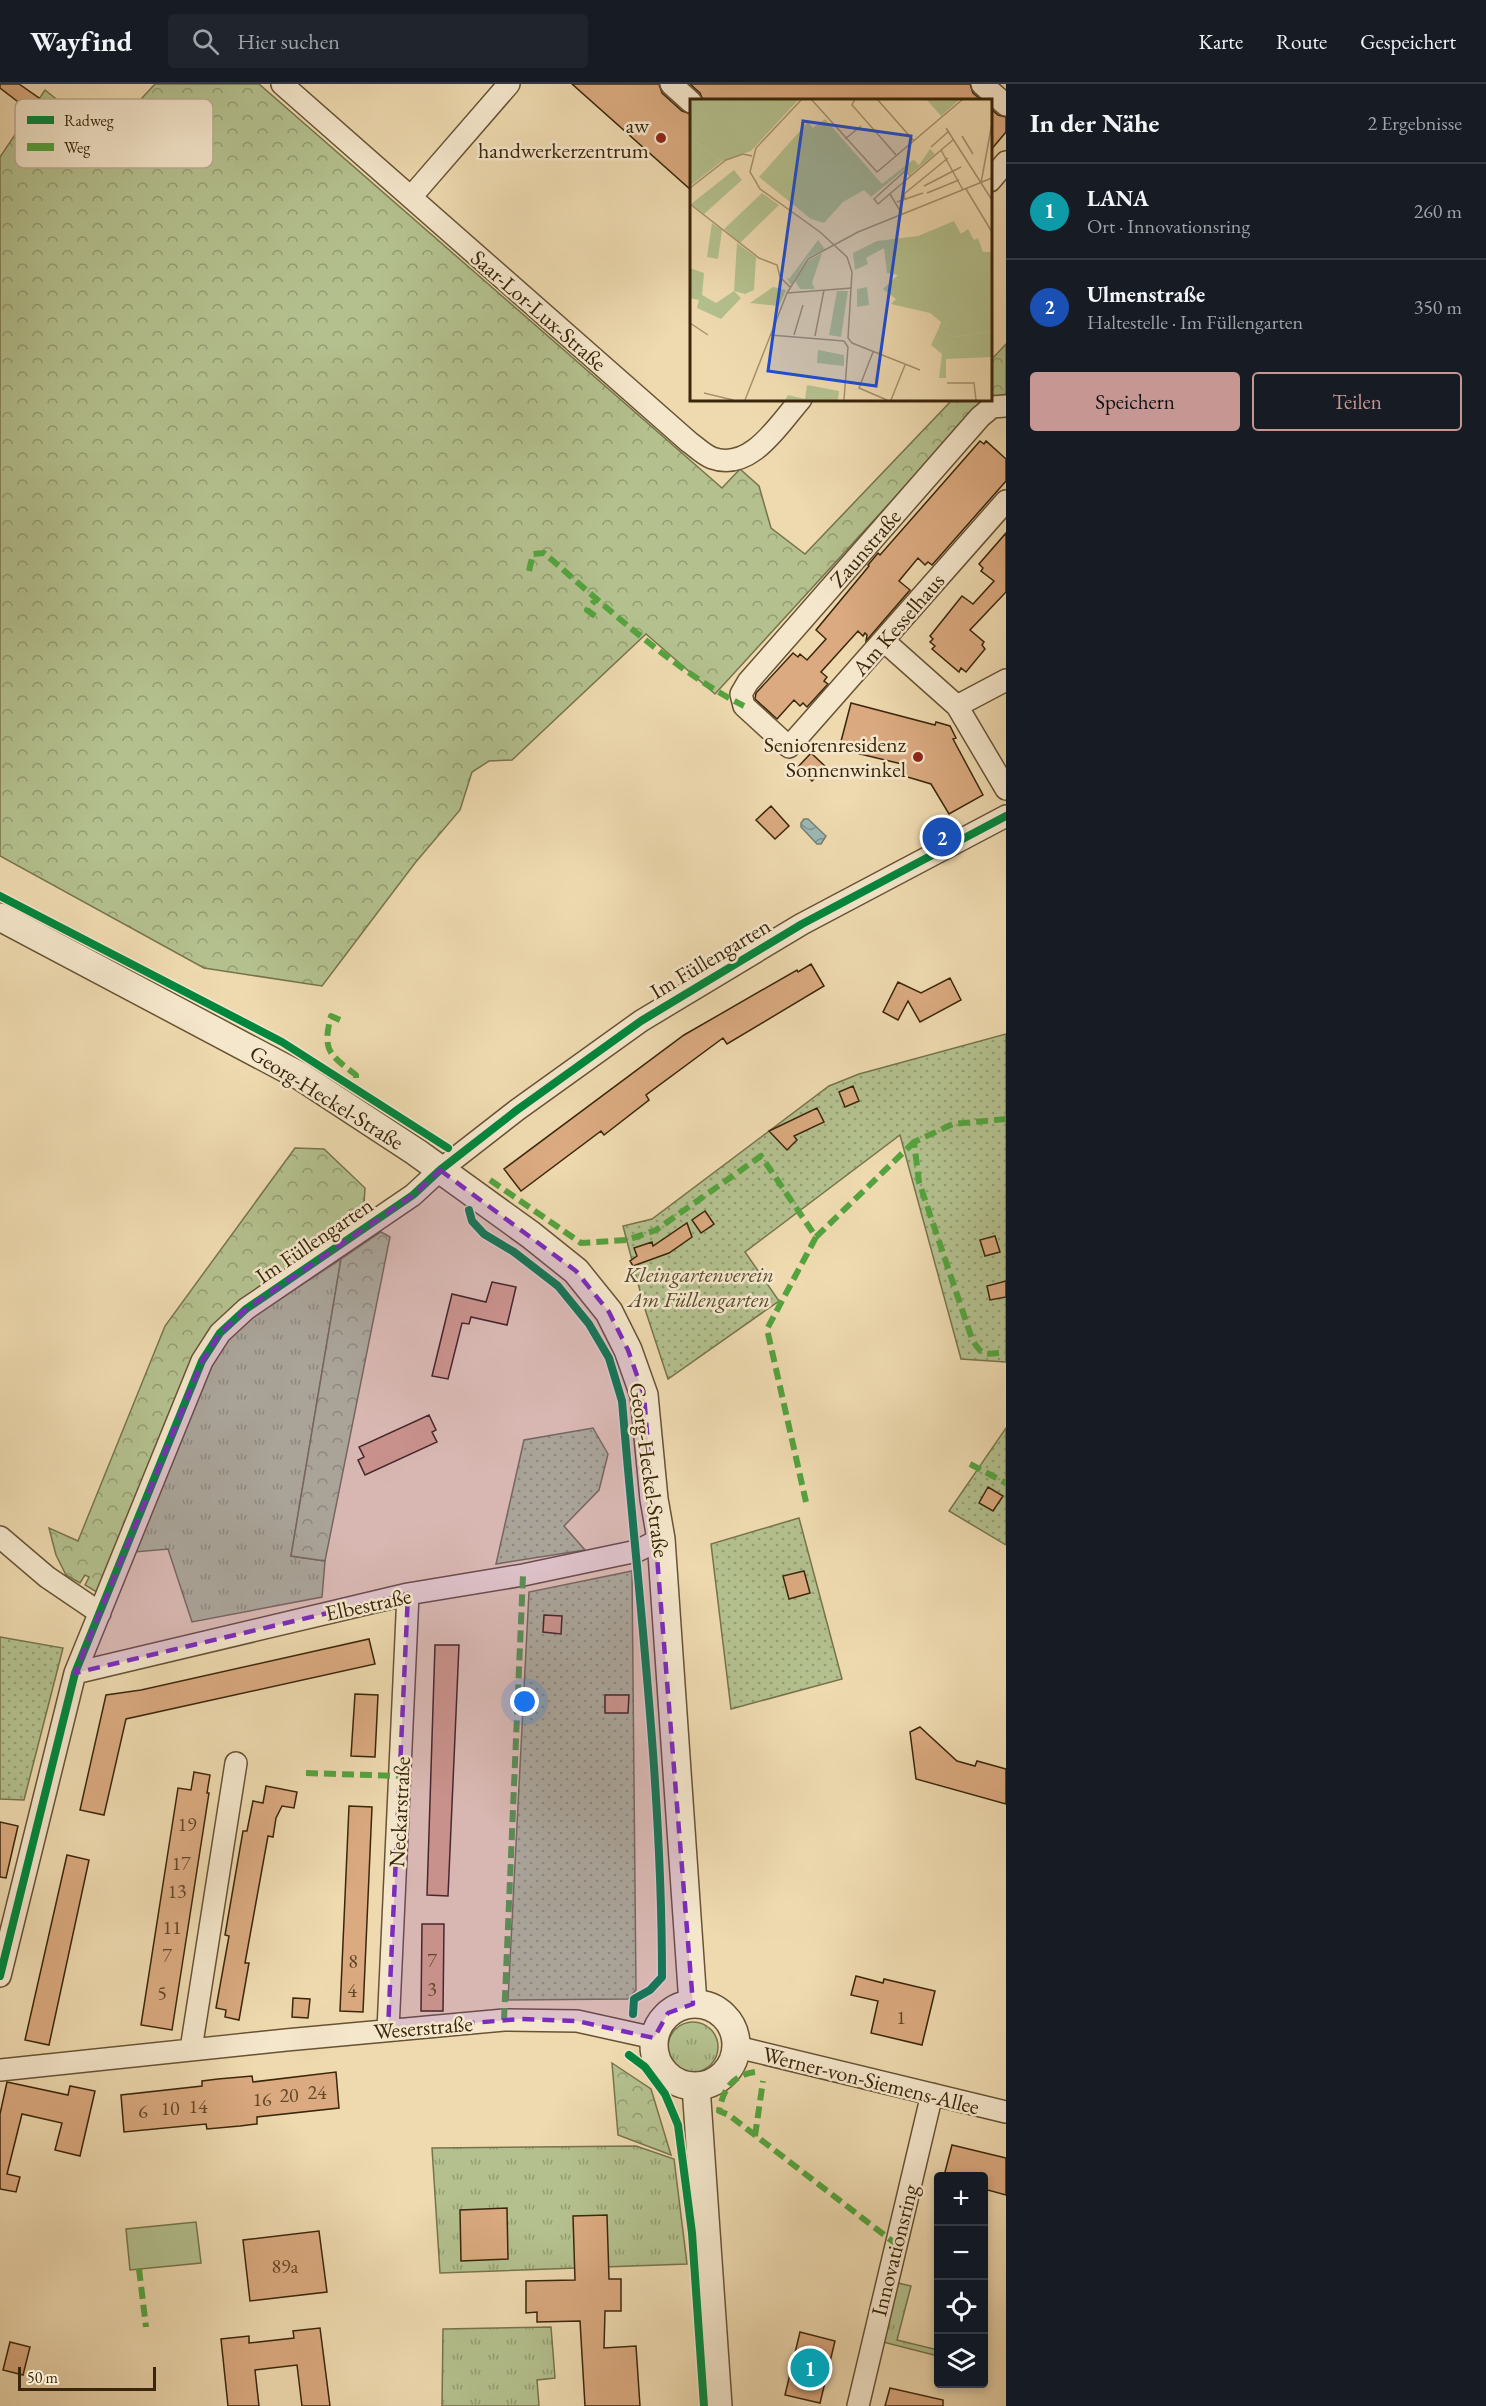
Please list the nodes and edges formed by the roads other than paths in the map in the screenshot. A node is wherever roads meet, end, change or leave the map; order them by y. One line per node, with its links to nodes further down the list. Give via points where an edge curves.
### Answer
1 (282, 84): 9 (street, Saar-Lor-Lux-Straße)
2 (509, 84): 9 (street)
3 (671, 84): 5 (street)
4 (982, 84): 6 (street)
5 (690, 101)
6 (1006, 105)
7 (1006, 162): 8 (street)
8 (991, 180)
9 (411, 197): 10 (street, Saar-Lor-Lux-Straße, via 711,458 725,460 749,454)
10 (800, 400)
11 (1006, 406): 16 (street, Zaunstraße, via 992,407 980,417 748,682 741,694 744,706)
12 (1006, 501): 13 (street, Am Kesselhaus)
13 (884, 641): 15 (street); 16 (street, Am Kesselhaus)
14 (1006, 680): 15 (street)
15 (957, 706): 17 (street)
16 (789, 747)
17 (1006, 789)
18 (1006, 816): 20 (street, Im Füllengarten, via 802,924 641,1022)
19 (0, 917): 20 (street, Georg-Heckel-Straße, via 300,1076)
20 (440, 1170): 22 (street, Georg-Heckel-Straße, via 576,1271 609,1312 644,1395); 24 (street, Im Füllengarten, via 412,1195 246,1309 220,1333 202,1361)
21 (0, 1537): 24 (street, via 47,1577)
22 (661, 1539): 23 (street, Elbestraße, via 637,1551); 28 (street, Georg-Heckel-Straße)
23 (408, 1594): 25 (street, Elbestraße); 29 (street, Neckarstraße)
24 (100, 1613): 25 (street, Im Füllengarten)
25 (75, 1672): 27 (street, Im Füllengarten)
26 (236, 1763): 32 (street)
27 (0, 1976)
28 (693, 2004): 30 (street, via 668,2013); 31 (street, via 707,2005 720,2012 729,2021)
29 (388, 2030): 30 (street, Weserstraße, via 520,2019 577,2021); 32 (street, Weserstraße)
30 (654, 2038): 34 (street, via 659,2065 669,2077)
31 (737, 2047): 34 (street, via 723,2075); 35 (street, Werner-von-Siemens-Allee)
32 (191, 2049): 33 (street, Weserstraße)
33 (0, 2070)
34 (696, 2086): 37 (street)
35 (932, 2094): 36 (street, Werner-von-Siemens-Allee); 38 (street, Innovationsring)
36 (1006, 2112)
37 (718, 2406)
38 (858, 2406)

